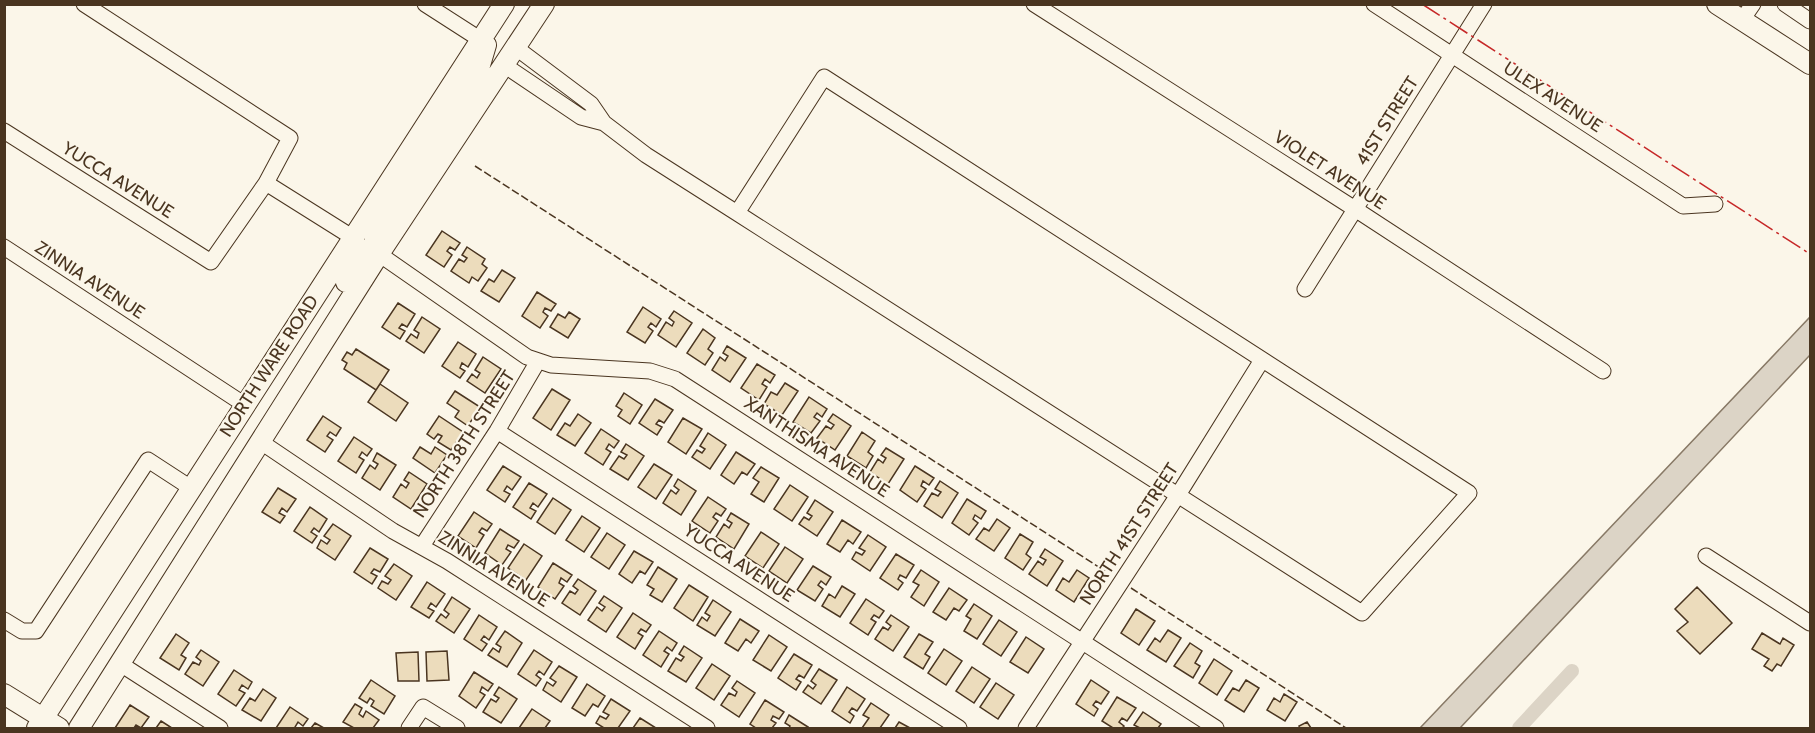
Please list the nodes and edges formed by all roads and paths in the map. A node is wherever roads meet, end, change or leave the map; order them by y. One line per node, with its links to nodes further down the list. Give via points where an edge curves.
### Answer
1 (84, 4): 21 (street, via 290,138)
2 (425, 4): 12 (street)
3 (544, 4): 13 (main road, NORTH WARE ROAD)
4 (1034, 4): 23 (street, VIOLET AVENUE)
5 (1374, 4): 14 (street, ULEX AVENUE)
6 (1484, 4): 14 (street, 41ST STREET)
7 (1717, 4): 10 (main road)
8 (1785, 4): 11 (street)
9 (499, 12): 12 (main road, NORTH WARE ROAD); 27 (main road, via 478,72 375,237 374,249)
10 (1747, 12): 16 (main road)
11 (1810, 21)
12 (481, 40): 25 (main road, NORTH WARE ROAD)
13 (515, 47): 15 (main road, NORTH WARE ROAD); 17 (street)
14 (1452, 54): 22 (street, ULEX AVENUE, via 1683,207); 23 (street, 41ST STREET)
15 (504, 64): 18 (street); 27 (main road, NORTH WARE ROAD)
16 (1810, 64)
17 (560, 82): 18 (street); 19 (street, via 591,104)
18 (549, 95): 19 (street, via 581,117)
19 (604, 123): 24 (street)
20 (4, 131): 21 (street, YUCCA AVENUE, via 211,262)
21 (266, 183): 25 (street)
22 (1715, 204)
23 (1355, 209): 28 (street, 41ST STREET); 31 (street, VIOLET AVENUE)
24 (737, 213): 29 (street, via 824,77); 36 (street)
25 (352, 237): 32 (main road, NORTH WARE ROAD); 34 (main road, via 359,250 357,264 272,399)
26 (4, 248): 32 (street, ZINNIA AVENUE)
27 (379, 254): 30 (street, XANTHISMA AVENUE); 34 (main road, NORTH WARE ROAD)
28 (1305, 289)
29 (1262, 360): 36 (street, NORTH 41ST STREET); 36 (street, via 1469,494 1362,613)
30 (538, 361): 33 (street, NORTH 38TH STREET); 41 (street, XANTHISMA AVENUE, via 650,371 675,379)
31 (1603, 371)
32 (245, 405): 35 (main road, NORTH WARE ROAD)
33 (497, 431): 37 (street, NORTH 38TH STREET); 50 (street, YUCCA AVENUE)
34 (261, 442): 37 (street, ZINNIA AVENUE, via 393,531); 42 (main road, NORTH WARE ROAD)
35 (191, 488): 39 (street, via 148,459 36,631 22,631); 44 (main road, NORTH WARE ROAD)
36 (1178, 495): 41 (street, NORTH 41ST STREET)
37 (422, 546): 49 (street, ZINNIA AVENUE)
38 (1706, 556): 40 (street)
39 (4, 620)
40 (1810, 624)
41 (1083, 642): 51 (street, NORTH 41ST STREET); 52 (street, XANTHISMA AVENUE)
42 (119, 663): 45 (main road, NORTH WARE ROAD); 46 (street)
43 (4, 694): 44 (main road)
44 (46, 725)
45 (79, 729)
46 (220, 729)
47 (409, 729): 48 (street, via 423,707)
48 (457, 729)
49 (707, 729)
50 (959, 729)
51 (1026, 729)
52 (1216, 729)

